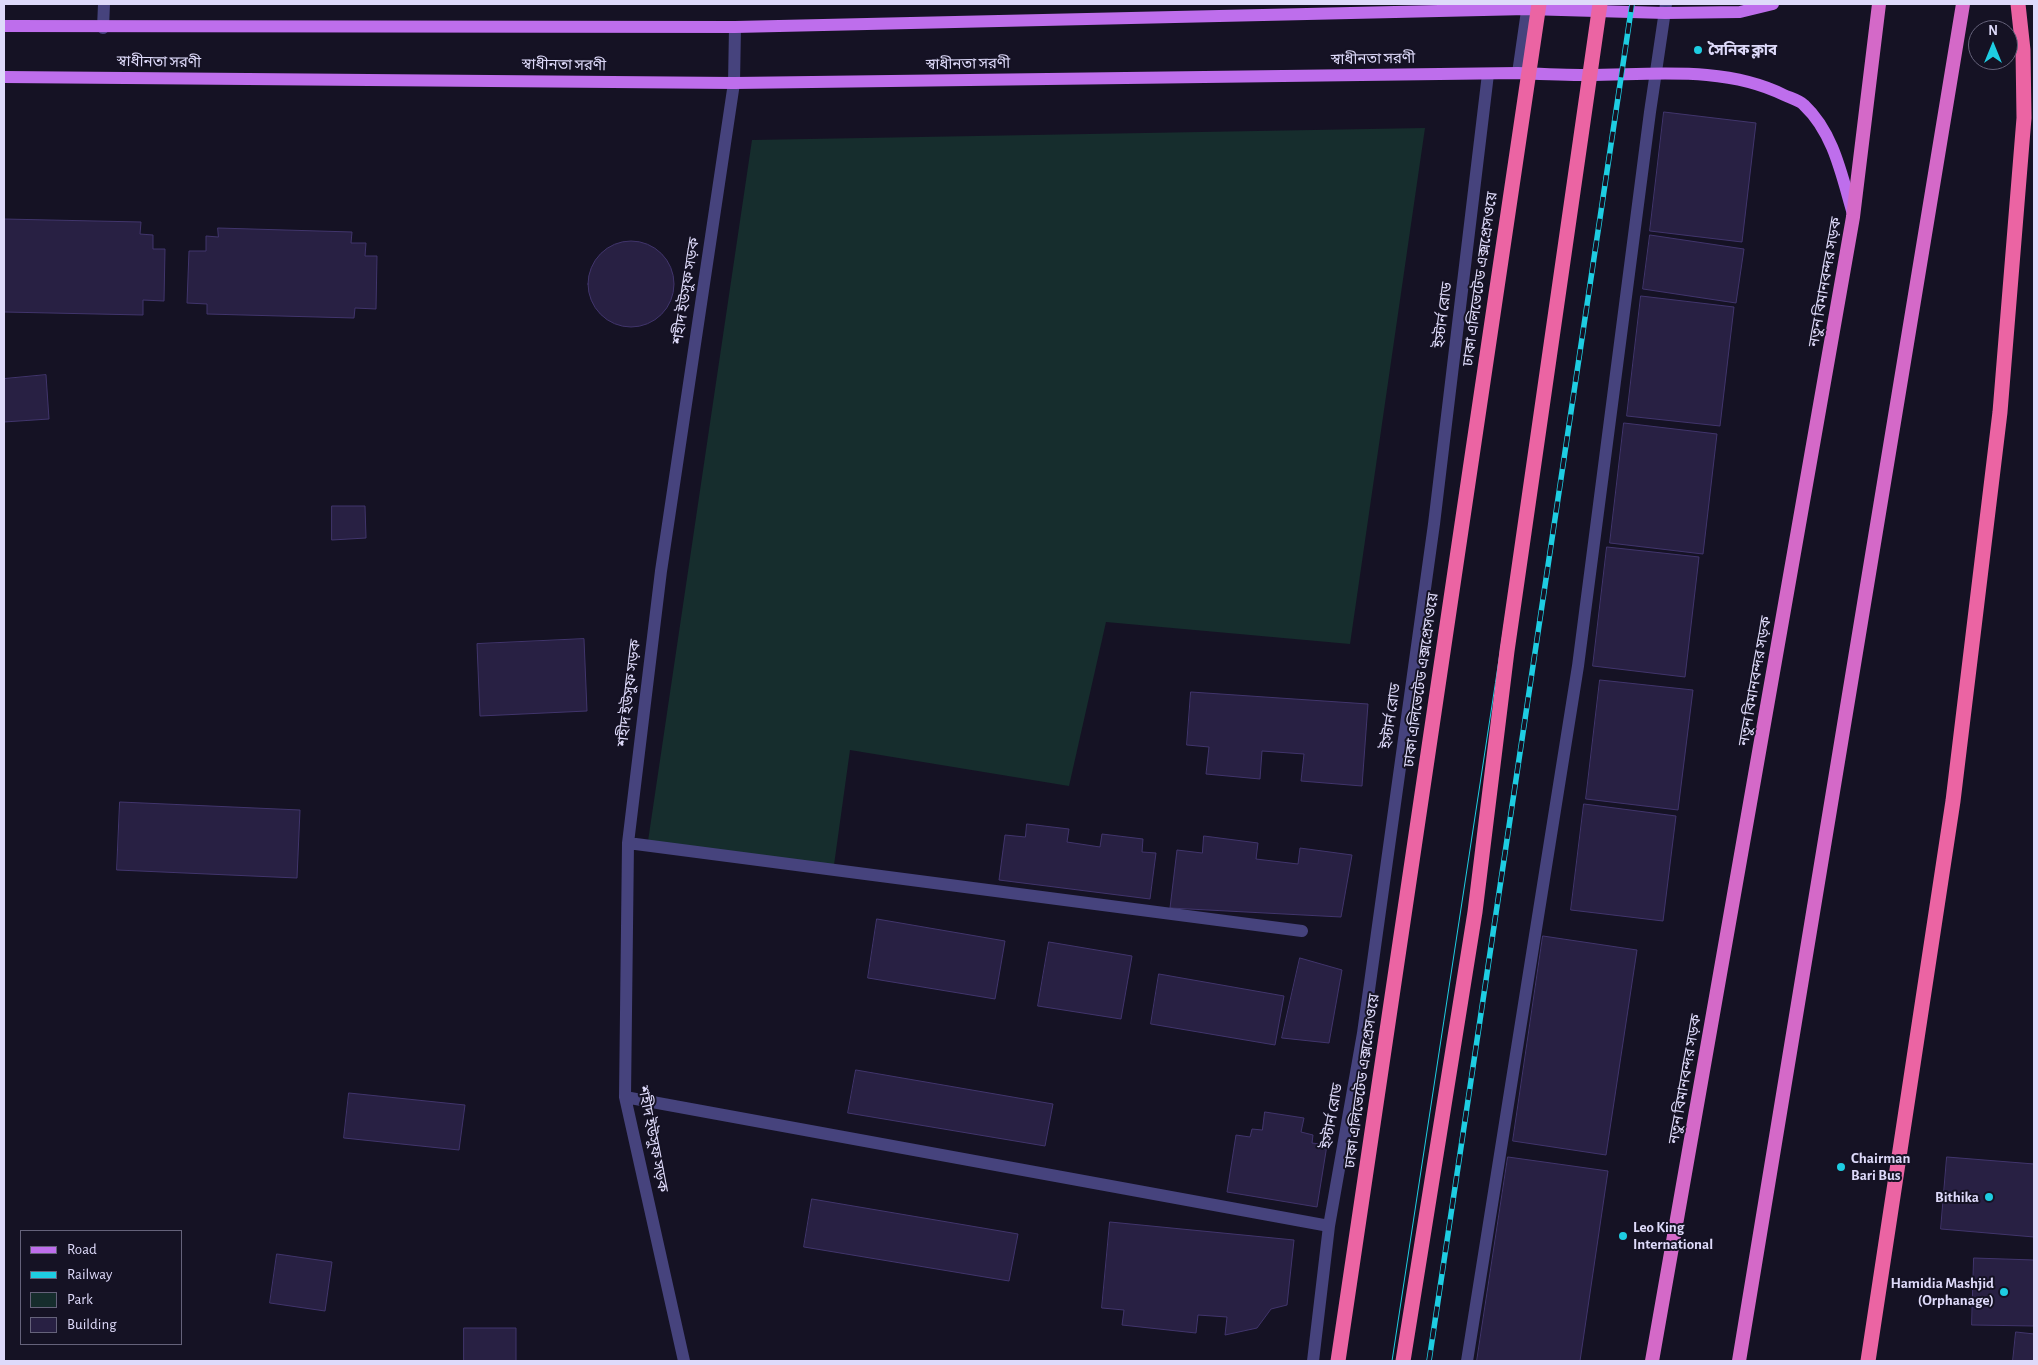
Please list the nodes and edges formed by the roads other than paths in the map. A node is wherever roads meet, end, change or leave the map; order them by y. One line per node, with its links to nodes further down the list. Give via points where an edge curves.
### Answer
1 (104, 4): 11 (street)
2 (1600, 4): 25 (highway, bridge, via 1507,652 1476,912)
3 (1773, 4): 8 (main road, via 1740,12)
4 (1880, 4): 17 (highway, নতুন বিমানবন্দর সড়ক)
5 (1963, 4): 28 (highway)
6 (2018, 4): 29 (highway, via 2023,50 2024,118 2000,412 1953,801)
7 (1531, 6): 8 (main road); 10 (main road); 13 (street); 24 (highway, ঢাকা এলিভেটেড এক্সপ্রেসওয়ে, bridge)
8 (1666, 9): 12 (street)
9 (4, 26): 11 (main road)
10 (735, 27): 11 (main road); 16 (street, শহীদ ইউসুফ সড়ক)
11 (103, 28)
12 (1656, 72): 13 (main road, স্বাধীনতা সরণী); 17 (main road, স্বাধীনতা সরণী, via 1746,80 1803,104 1823,129 1836,157); 26 (street, via 1578,666)
13 (1518, 73): 14 (main road, স্বাধীনতা সরণী)
14 (1488, 74): 16 (main road, স্বাধীনতা সরণী); 21 (street, ইস্টার্ন রোড, via 1432,533 1363,1033)
15 (4, 76): 16 (main road, স্বাধীনতা সরণী)
16 (734, 83): 18 (street, শহীদ ইউসুফ সড়ক, via 660,571)
17 (1853, 217): 27 (highway, নতুন বিমানবন্দর সড়ক)
18 (628, 843): 19 (street); 20 (street, শহীদ ইউসুফ সড়ক)
19 (1302, 931)
20 (625, 1097): 21 (street); 22 (street, শহীদ ইউসুফ সড়ক)
21 (1329, 1226): 23 (street, ইস্টার্ন রোড)
22 (684, 1361)
23 (1313, 1361)
24 (1338, 1361)
25 (1403, 1361)
26 (1467, 1361)
27 (1652, 1361)
28 (1739, 1361)
29 (1868, 1361)

